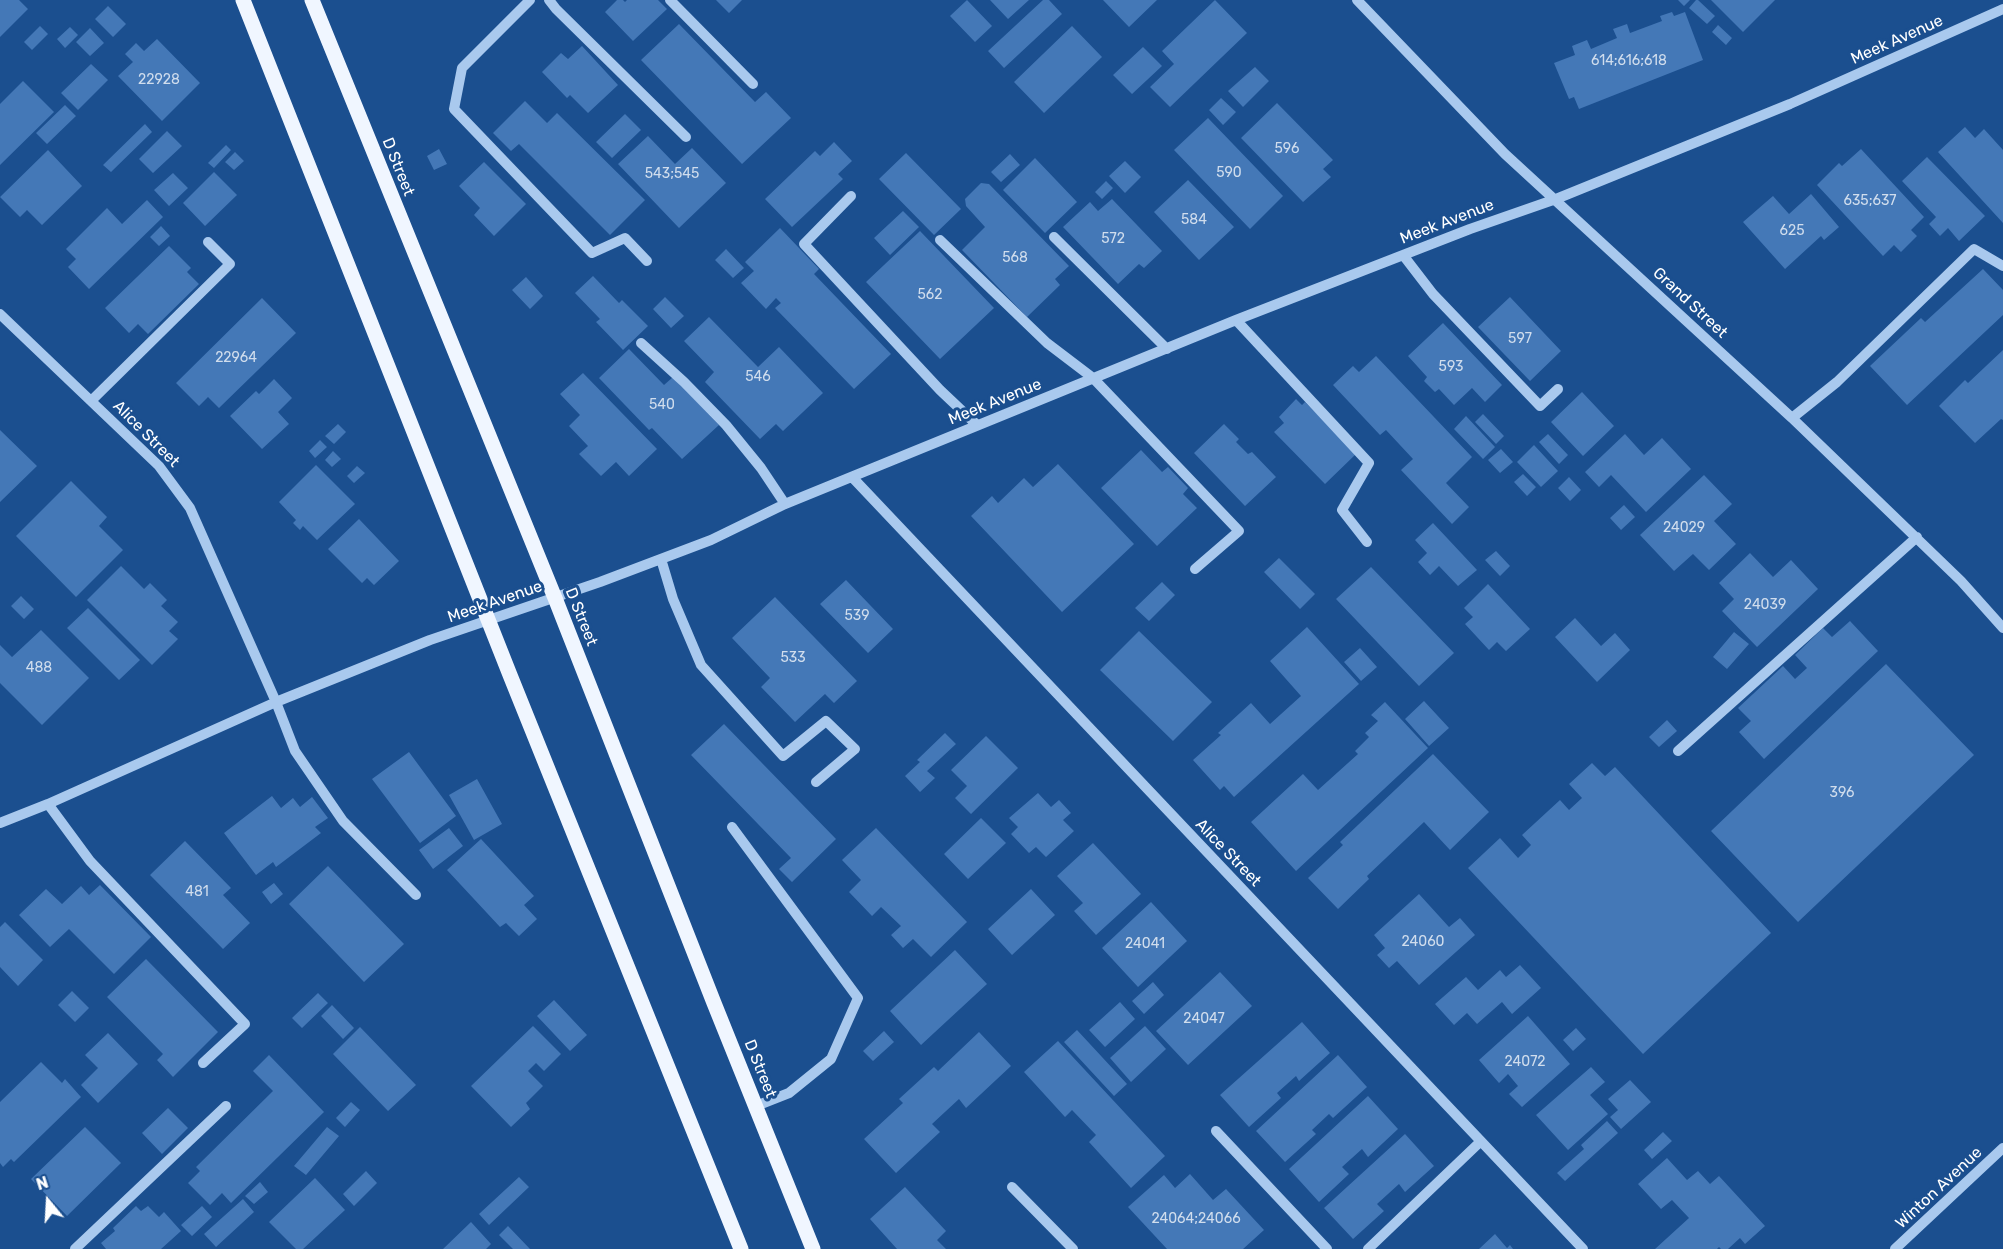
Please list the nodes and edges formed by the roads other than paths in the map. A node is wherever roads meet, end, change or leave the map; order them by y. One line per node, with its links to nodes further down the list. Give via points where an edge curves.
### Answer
1 (243, 0): 34 (main road)
2 (312, 0): 33 (main road, D Street)
3 (530, 0): 16 (street, via 462,68 454,109 592,253 625,238)
4 (549, 0): 9 (street)
5 (670, 0): 8 (street)
6 (1357, 0): 11 (street, Grand Street, via 1505,154)
7 (2003, 9): 11 (street, Meek Avenue, via 1790,104)
8 (753, 84)
9 (686, 137)
10 (851, 196): 26 (street, via 804,244)
11 (1556, 199): 15 (street, Meek Avenue); 25 (street, Grand Street)
12 (1054, 237): 21 (street)
13 (940, 240): 22 (street, via 1047,343)
14 (208, 243): 24 (street, via 230,264)
15 (1403, 255): 19 (street, Meek Avenue); 23 (street, via 1433,294 1540,406)
16 (647, 261)
17 (2003, 266): 25 (street, via 1974,249 1837,382)
18 (0, 314): 24 (street, Alice Street)
19 (1236, 320): 21 (street, Meek Avenue); 30 (street, via 1369,463 1342,510)
20 (641, 343): 28 (street, via 726,425)
21 (1167, 349): 22 (street, Meek Avenue)
22 (1093, 378): 26 (street, Meek Avenue); 32 (street, via 1239,531)
23 (1558, 389)
24 (91, 401): 36 (street, Alice Street, via 159,466 190,508)
25 (1792, 418): 29 (street, Grand Street)
26 (977, 425): 27 (street, Meek Avenue)
27 (852, 477): 28 (street, Meek Avenue); 47 (street, Alice Street)
28 (785, 504): 31 (street, Meek Avenue)
29 (1917, 537): 35 (street, Grand Street); 37 (street)
30 (1367, 542)
31 (660, 560): 33 (street, Meek Avenue); 38 (street, via 701,665 783,756 826,721 855,749)
32 (1195, 569)
33 (555, 598): 34 (street, Meek Avenue); 45 (main road, D Street)
34 (489, 620): 36 (street, Meek Avenue); 51 (main road)
35 (2003, 628)
36 (276, 702): 39 (street, Meek Avenue); 42 (street, Alice Street, via 296,751 343,821)
37 (1678, 751)
38 (816, 782)
39 (48, 804): 40 (street, Meek Avenue); 43 (street, via 90,861 245,1024)
40 (0, 823)
41 (732, 827): 45 (street, via 858,998 831,1059 789,1093)
42 (416, 895)
43 (203, 1063)
44 (226, 1106): 50 (street)
45 (756, 1106): 52 (main road, D Street)
46 (1216, 1131): 54 (street)
47 (1480, 1142): 55 (street); 56 (street, Alice Street)
48 (2003, 1148): 57 (street, Winton Avenue)
49 (1012, 1187): 53 (street)
50 (75, 1249)
51 (741, 1249)
52 (813, 1249)
53 (1073, 1249)
54 (1327, 1249)
55 (1368, 1249)
56 (1582, 1249)
57 (1895, 1249)

